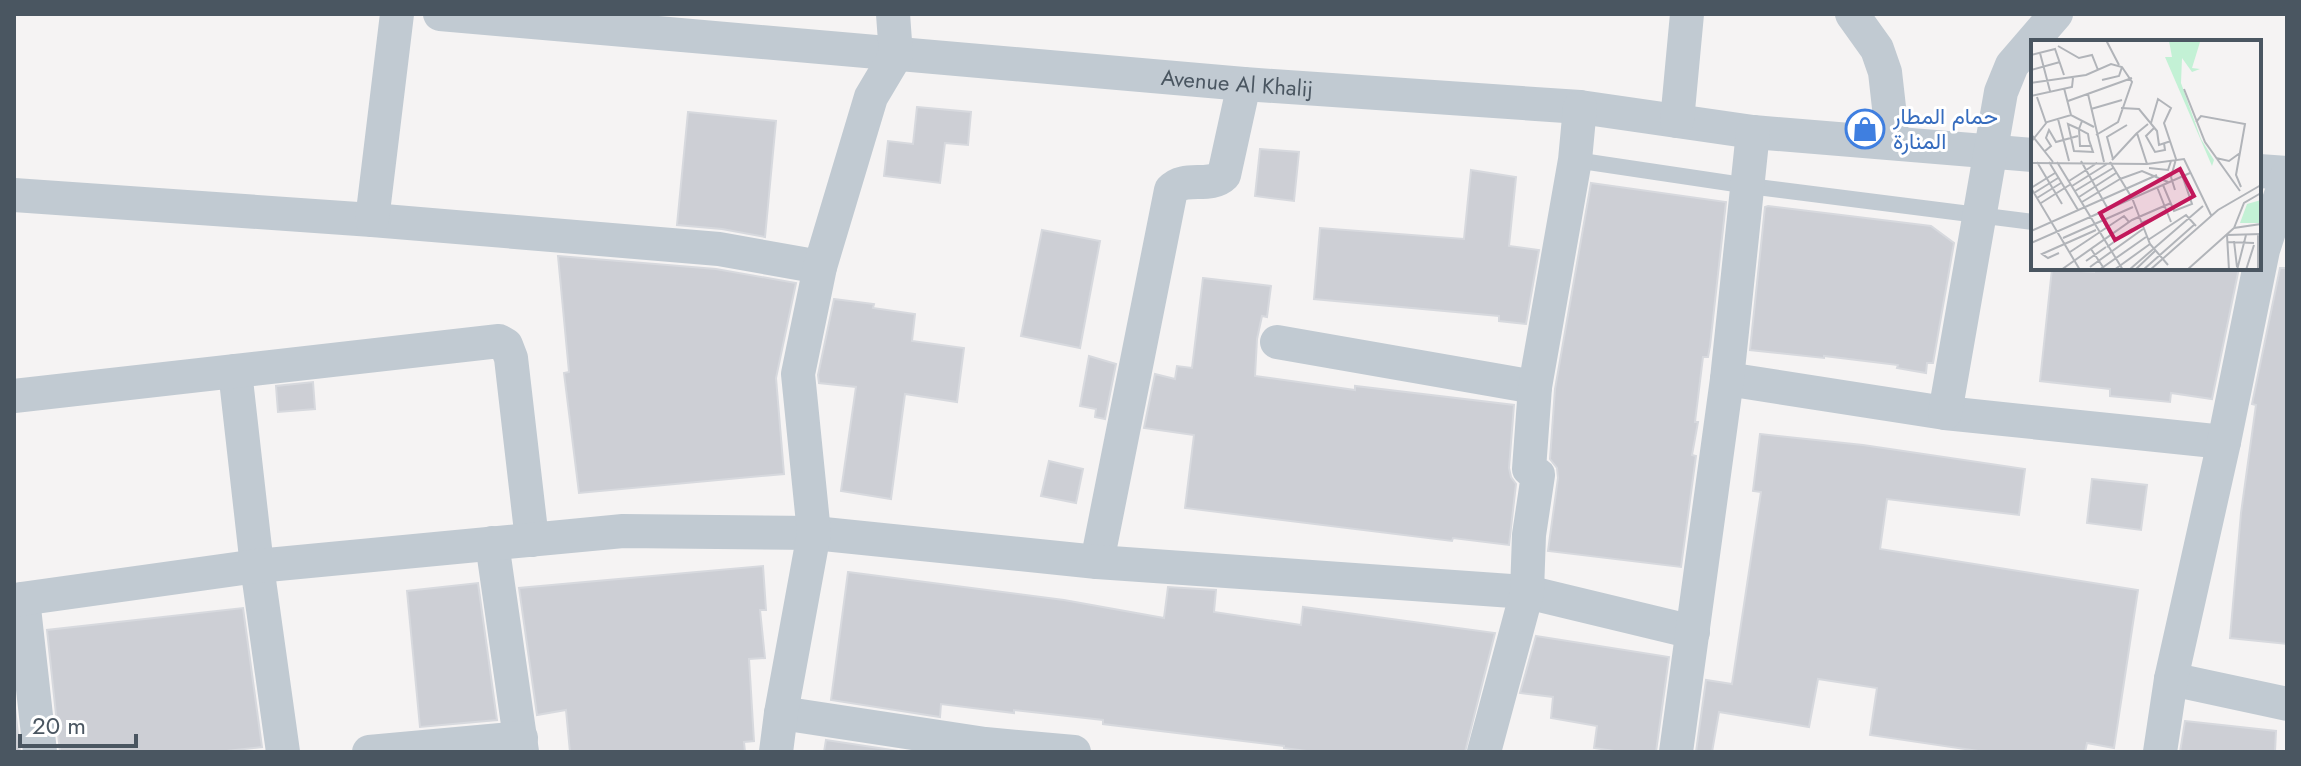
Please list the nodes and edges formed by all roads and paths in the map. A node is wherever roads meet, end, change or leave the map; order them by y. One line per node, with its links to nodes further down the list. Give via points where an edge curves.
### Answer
1 (397, 14): 24 (street)
2 (440, 14): 7 (street, Avenue Al Khalij)
3 (893, 14): 10 (street)
4 (1687, 14): 13 (street)
5 (1852, 14): 15 (street, via 1877,49 1885,72)
6 (2056, 14): 8 (street)
7 (621, 22): 10 (street, Avenue Al Khalij)
8 (2034, 40)
9 (2031, 43): 16 (street, via 2012,65 2001,92)
10 (896, 55): 11 (street, Avenue Al Khalij); 27 (street, via 871,97)
11 (1244, 84): 12 (street, Avenue Al Khalij); 38 (street, via 1224,175 1217,181 1177,184 1171,190)
12 (1580, 107): 13 (street, Avenue Al Khalij); 18 (street)
13 (1677, 121): 14 (street, Avenue Al Khalij)
14 (1753, 132): 15 (street, Avenue Al Khalij); 21 (street)
15 (1893, 143): 16 (street, Avenue Al Khalij)
16 (1992, 152): 17 (street, Avenue Al Khalij); 23 (street)
17 (2031, 155)
18 (1575, 160): 21 (lane); 31 (street)
19 (2261, 171): 20 (street)
20 (2287, 175): 26 (street)
21 (1749, 186): 23 (lane); 30 (street)
22 (14, 195): 24 (street)
23 (1978, 216): 25 (lane); 33 (street)
24 (372, 220): 27 (street, via 719,249)
25 (2031, 222)
26 (2266, 250): 34 (street)
27 (820, 267): 35 (street, via 798,374)
28 (1277, 342): 31 (street)
29 (235, 371): 32 (street); 36 (street, via 499,341 511,358); 39 (street)
30 (1727, 379): 33 (street); 42 (street)
31 (1535, 387): 40 (street, via 1529,469 1538,475)
32 (14, 396)
33 (1945, 413): 34 (street)
34 (2224, 442): 43 (street)
35 (814, 533): 36 (street, via 623,531); 38 (street); 45 (street)
36 (532, 540): 37 (street)
37 (492, 543): 39 (street); 46 (street)
38 (1097, 562): 40 (street)
39 (257, 566): 41 (street); 49 (street)
40 (1527, 592): 42 (street); 53 (street)
41 (18, 600): 48 (street)
42 (1693, 632): 54 (street)
43 (2171, 679): 44 (street); 55 (street)
44 (2287, 704)
45 (781, 713): 47 (street); 51 (street)
46 (522, 745): 50 (street)
47 (985, 748): 52 (street)
48 (40, 752)
49 (283, 752)
50 (369, 752)
51 (776, 752)
52 (1074, 752)
53 (1484, 752)
54 (1676, 752)
55 (2160, 752)

